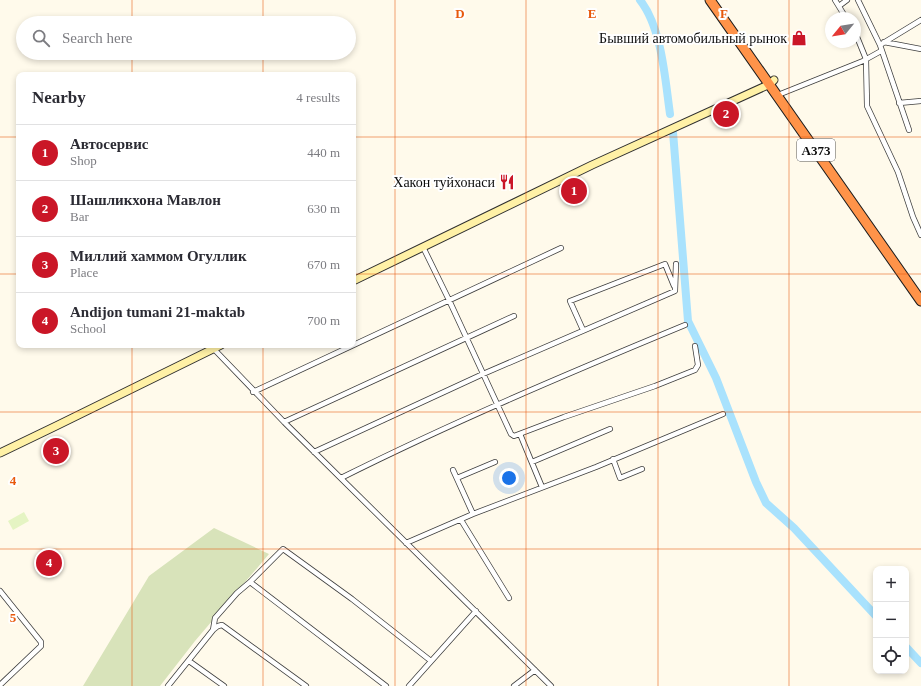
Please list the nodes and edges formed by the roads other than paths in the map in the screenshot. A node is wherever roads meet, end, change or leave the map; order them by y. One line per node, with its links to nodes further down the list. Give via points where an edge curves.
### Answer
1 (710, 0): 14 (highway, A373)
2 (718, 0): 14 (highway, A373)
3 (835, 0): 6 (street)
4 (847, 0): 6 (street)
5 (858, 0): 9 (street)
6 (840, 6): 7 (street)
7 (843, 12)
8 (921, 20): 9 (street)
9 (882, 44): 11 (street); 12 (street)
10 (861, 47): 13 (street)
11 (921, 49)
12 (881, 51): 13 (street); 17 (street)
13 (866, 59): 15 (street); 19 (street, via 867,106 898,172)
14 (772, 82): 15 (highway, A373); 20 (main road)
15 (780, 94): 25 (highway, A373); 27 (highway, A373)
16 (921, 101): 17 (street)
17 (899, 103): 18 (street)
18 (908, 130)
19 (921, 235)
20 (423, 247): 23 (main road); 26 (street)
21 (561, 248): 26 (street)
22 (676, 264): 24 (street)
23 (356, 280)
24 (675, 290): 30 (street); 30 (street, via 665,264 570,301)
25 (921, 290)
26 (449, 300): 31 (street); 32 (street)
27 (921, 301)
28 (514, 316): 31 (street)
29 (685, 325): 39 (street)
30 (583, 330): 37 (street)
31 (466, 338): 37 (street); 41 (street)
32 (356, 344)
33 (695, 346): 43 (street, via 698,365 695,370)
34 (210, 348): 45 (main road)
35 (213, 348): 38 (street)
36 (347, 348): 38 (street)
37 (483, 374): 39 (street); 44 (street)
38 (253, 392): 41 (street)
39 (498, 405): 43 (street, via 511,434); 51 (street)
40 (723, 414): 46 (street)
41 (284, 422): 44 (street)
42 (610, 429): 48 (street)
43 (520, 434): 48 (street)
44 (314, 452): 51 (street)
45 (0, 453)
46 (613, 459): 49 (street, via 620,478); 53 (street)
47 (495, 462): 52 (street)
48 (532, 462): 53 (street)
49 (642, 469)
50 (453, 470): 52 (street)
51 (341, 478): 56 (street)
52 (457, 478): 54 (street)
53 (542, 487): 54 (street)
54 (473, 514): 55 (street)
55 (461, 520): 56 (street); 59 (street)
56 (406, 543): 60 (street)
57 (250, 582): 61 (street, via 236,593 215,618); 63 (street, via 283,549); 69 (street)
58 (0, 591): 65 (street, via 41,642 41,646)
59 (509, 598)
60 (476, 611): 63 (street); 64 (street)
61 (213, 630): 62 (street); 68 (street, via 222,626)
62 (189, 661): 66 (street); 67 (street)
63 (431, 661): 70 (street)
64 (535, 670): 71 (street); 72 (street)
65 (0, 685)
66 (168, 686)
67 (224, 686)
68 (306, 686)
69 (386, 686)
70 (408, 686)
71 (514, 686)
72 (551, 686)

